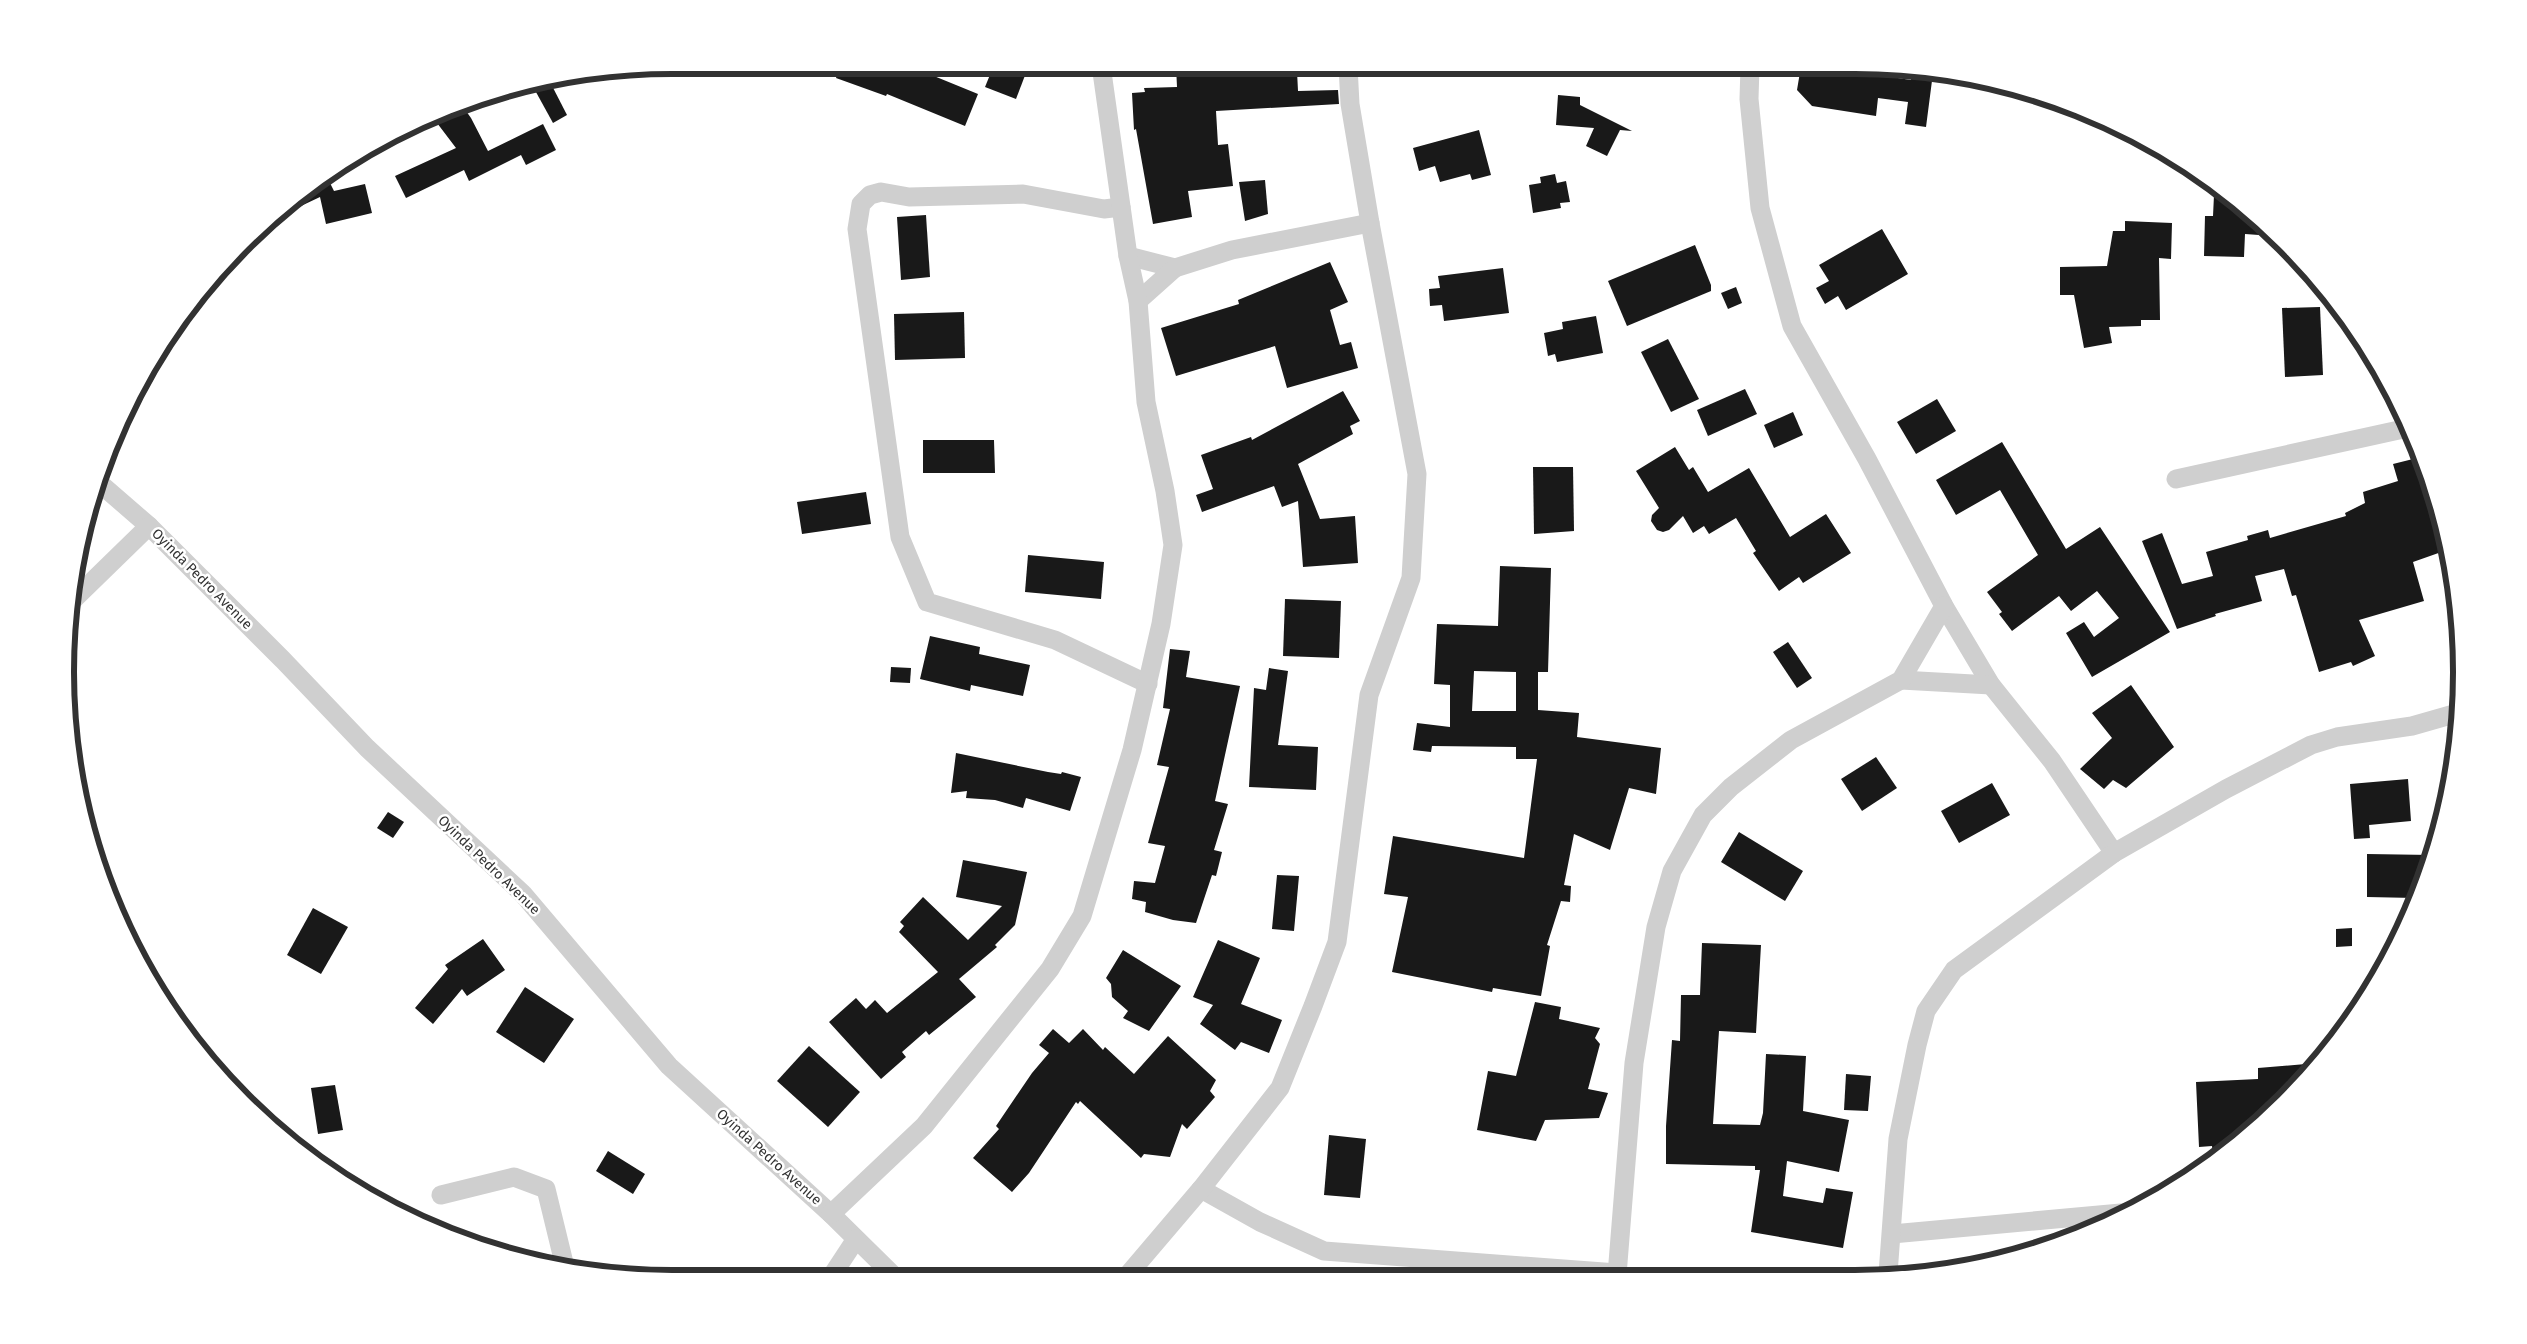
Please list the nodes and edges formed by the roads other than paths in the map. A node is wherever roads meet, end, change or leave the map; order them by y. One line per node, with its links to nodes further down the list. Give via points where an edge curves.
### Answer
1 (1102, 74): 4 (street)
2 (1348, 74): 5 (street, via 1350,104)
3 (1750, 74): 14 (street, via 1749,99 1760,208 1792,326)
4 (1121, 207): 6 (street); 16 (street, via 1104,209 1023,194 910,197 881,192 870,195 861,204 857,229 900,537 927,602 1055,640)
5 (1370, 222): 7 (street, via 1232,250); 20 (street, via 1417,474 1411,578 1369,695 1337,942 1280,1088)
6 (1128, 256): 7 (street); 8 (street)
7 (1175, 268): 8 (street)
8 (1138, 301): 16 (street, via 1146,402 1173,545 1162,624)
9 (2402, 429): 10 (street)
10 (2176, 479)
11 (103, 486): 12 (street, Oyinda Pedro Avenue)
12 (149, 526): 13 (street); 22 (street, Oyinda Pedro Avenue, via 367,748 523,894 669,1066)
13 (79, 594)
14 (1944, 606): 15 (street); 17 (street)
15 (1900, 680): 17 (street); 32 (street, via 1790,740 1732,786 1703,815 1672,872 1656,927 1634,1063)
16 (1148, 684): 22 (street, via 1132,750 1082,916 1050,969 924,1126)
17 (1990, 685): 19 (street, via 2052,761)
18 (2452, 715): 19 (street, via 2412,726 2337,737 2310,745)
19 (2114, 853): 24 (street, via 1954,970 1926,1011 1898,1139)
20 (1201, 1189): 30 (street); 31 (street, via 1260,1222 1324,1251)
21 (441, 1195): 26 (street, via 514,1177 546,1189)
22 (831, 1214): 25 (street, Oyinda Pedro Avenue)
23 (2108, 1214): 24 (street)
24 (1892, 1234): 27 (street)
25 (856, 1239): 28 (street); 29 (street, Oyinda Pedro Avenue)
26 (564, 1260)
27 (1888, 1269)
28 (836, 1270)
29 (887, 1270)
30 (1132, 1270)
31 (1566, 1270)
32 (1617, 1270)

